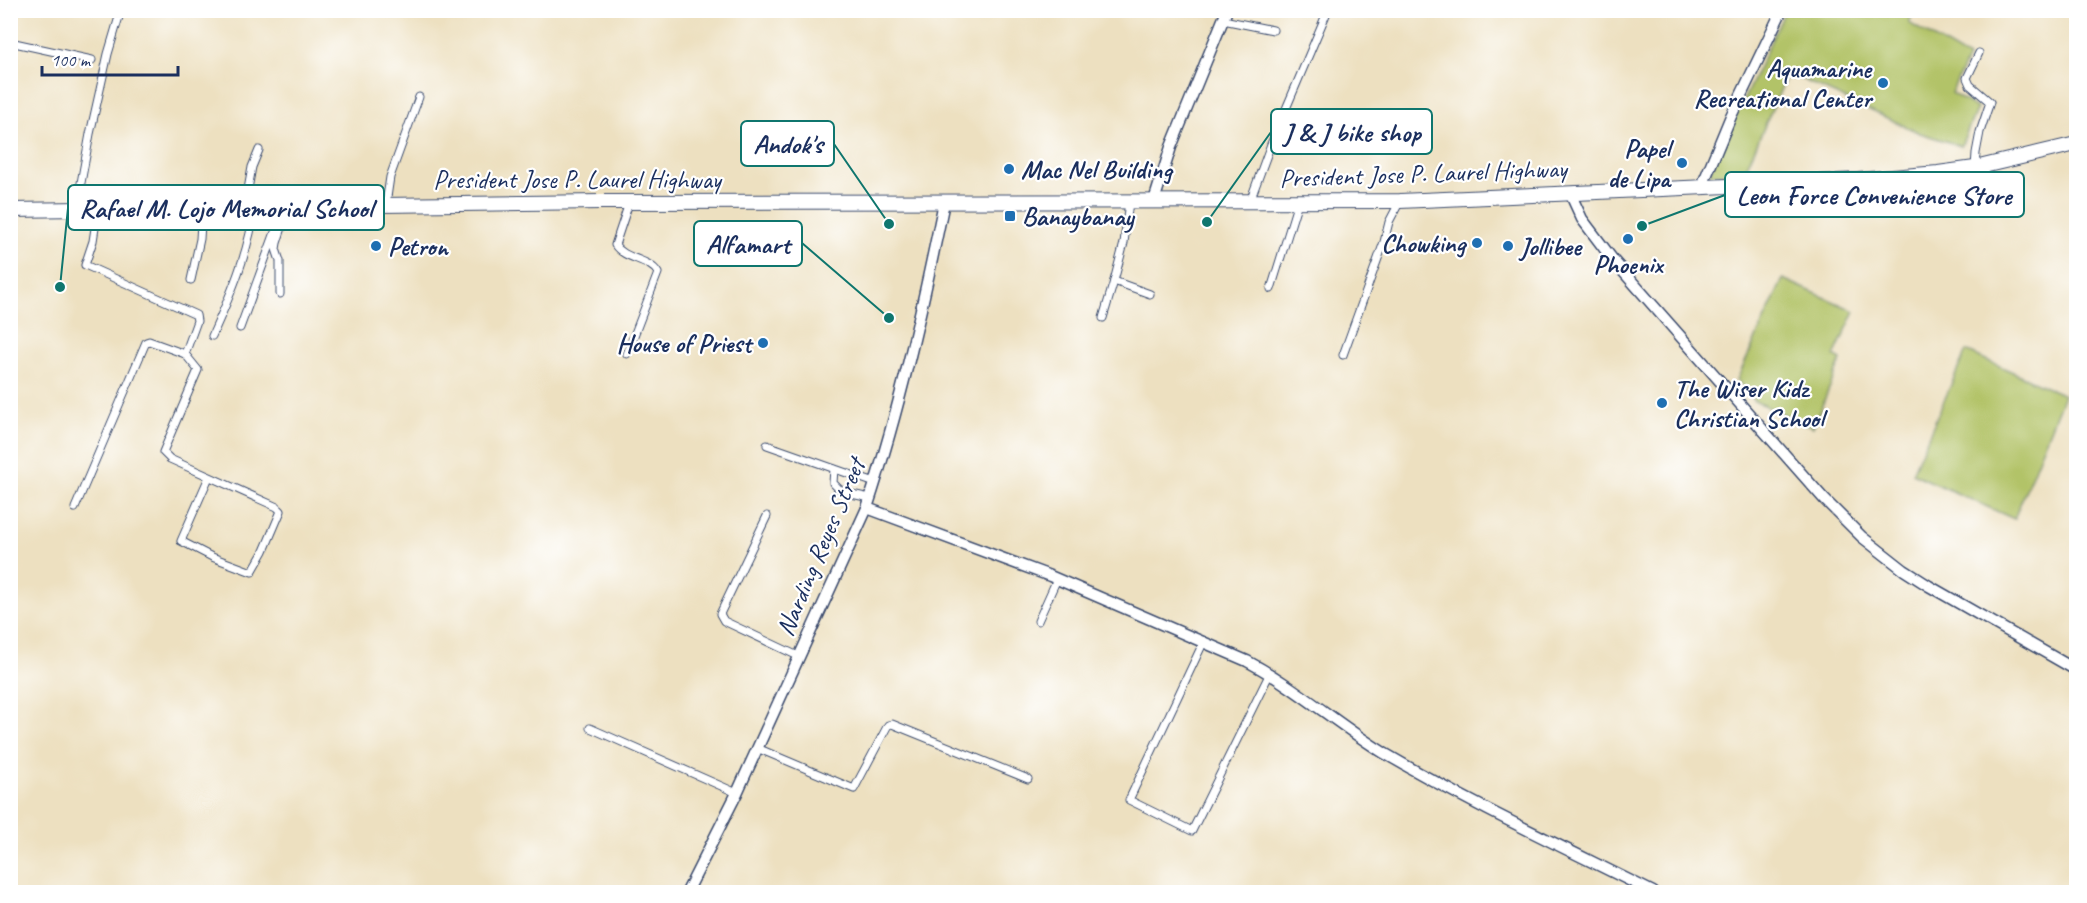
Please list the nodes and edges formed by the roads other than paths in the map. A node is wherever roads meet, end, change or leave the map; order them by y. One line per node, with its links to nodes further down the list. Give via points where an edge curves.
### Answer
1 (121, 10): 28 (street, via 108,54)
2 (1328, 10): 17 (street)
3 (1782, 10): 13 (street)
4 (1225, 15): 5 (street); 16 (street, via 1171,147)
5 (1273, 30)
6 (10, 42): 8 (street)
7 (1979, 54): 12 (street, via 1967,78 1990,102 1980,132)
8 (92, 60)
9 (419, 97): 22 (street, via 390,177)
10 (2076, 144): 12 (highway, President Jose P. Laurel Highway)
11 (259, 150): 24 (street, via 252,167)
12 (1975, 168): 13 (highway, President Jose P. Laurel Highway, via 1858,180)
13 (1702, 186): 14 (highway, President Jose P. Laurel Highway)
14 (1570, 193): 18 (highway, President Jose P. Laurel Highway); 51 (street, via 1582,219 1613,260 1848,524 1904,570)
15 (1129, 201): 16 (highway, President Jose P. Laurel Highway); 19 (highway, President Jose P. Laurel Highway); 30 (street)
16 (1154, 201): 17 (highway, President Jose P. Laurel Highway)
17 (1250, 201): 20 (highway, President Jose P. Laurel Highway)
18 (1400, 201): 20 (highway, President Jose P. Laurel Highway); 39 (street)
19 (944, 202): 21 (highway, President Jose P. Laurel Highway); 43 (street, Narding Reyes Street, via 920,321)
20 (1298, 202): 31 (street)
21 (629, 203): 22 (highway, President Jose P. Laurel Highway); 38 (street, via 615,245 658,273)
22 (386, 204): 23 (highway, President Jose P. Laurel Highway)
23 (286, 205): 24 (highway, President Jose P. Laurel Highway); 32 (street, via 276,249); 35 (street)
24 (250, 206): 25 (highway, President Jose P. Laurel Highway); 36 (street, via 249,242)
25 (202, 207): 26 (highway, President Jose P. Laurel Highway); 29 (street)
26 (98, 208): 28 (highway, President Jose P. Laurel Highway); 37 (street, via 85,265 196,315)
27 (10, 210): 28 (highway, President Jose P. Laurel Highway)
28 (76, 210)
29 (191, 280)
30 (1114, 281): 33 (street); 34 (street)
31 (1271, 289)
32 (280, 294)
33 (1150, 294)
34 (1103, 318)
35 (240, 328)
36 (212, 336)
37 (184, 354): 42 (street, via 198,370 163,452); 45 (street, via 146,342)
38 (627, 354)
39 (1343, 354)
40 (767, 445): 41 (street)
41 (834, 469): 43 (street); 44 (street, via 833,483 839,489)
42 (209, 477): 42 (street, via 281,511 252,572 181,541)
43 (875, 483): 44 (street, Narding Reyes Street)
44 (868, 503): 47 (street); 50 (street, Narding Reyes Street)
45 (75, 508)
46 (767, 516): 50 (street, via 720,614 724,621)
47 (1057, 579): 48 (street); 49 (street)
48 (1038, 621)
49 (1204, 641): 52 (street); 52 (street, via 1129,800 1192,831)
50 (798, 656): 54 (street, Narding Reyes Street)
51 (2076, 670)
52 (1270, 673): 58 (street, via 1384,752)
53 (590, 728): 56 (street)
54 (757, 748): 55 (street, via 854,789 892,724); 56 (street, Narding Reyes Street)
55 (1028, 779)
56 (736, 793): 57 (street, Narding Reyes Street)
57 (687, 892)
58 (1653, 892)

